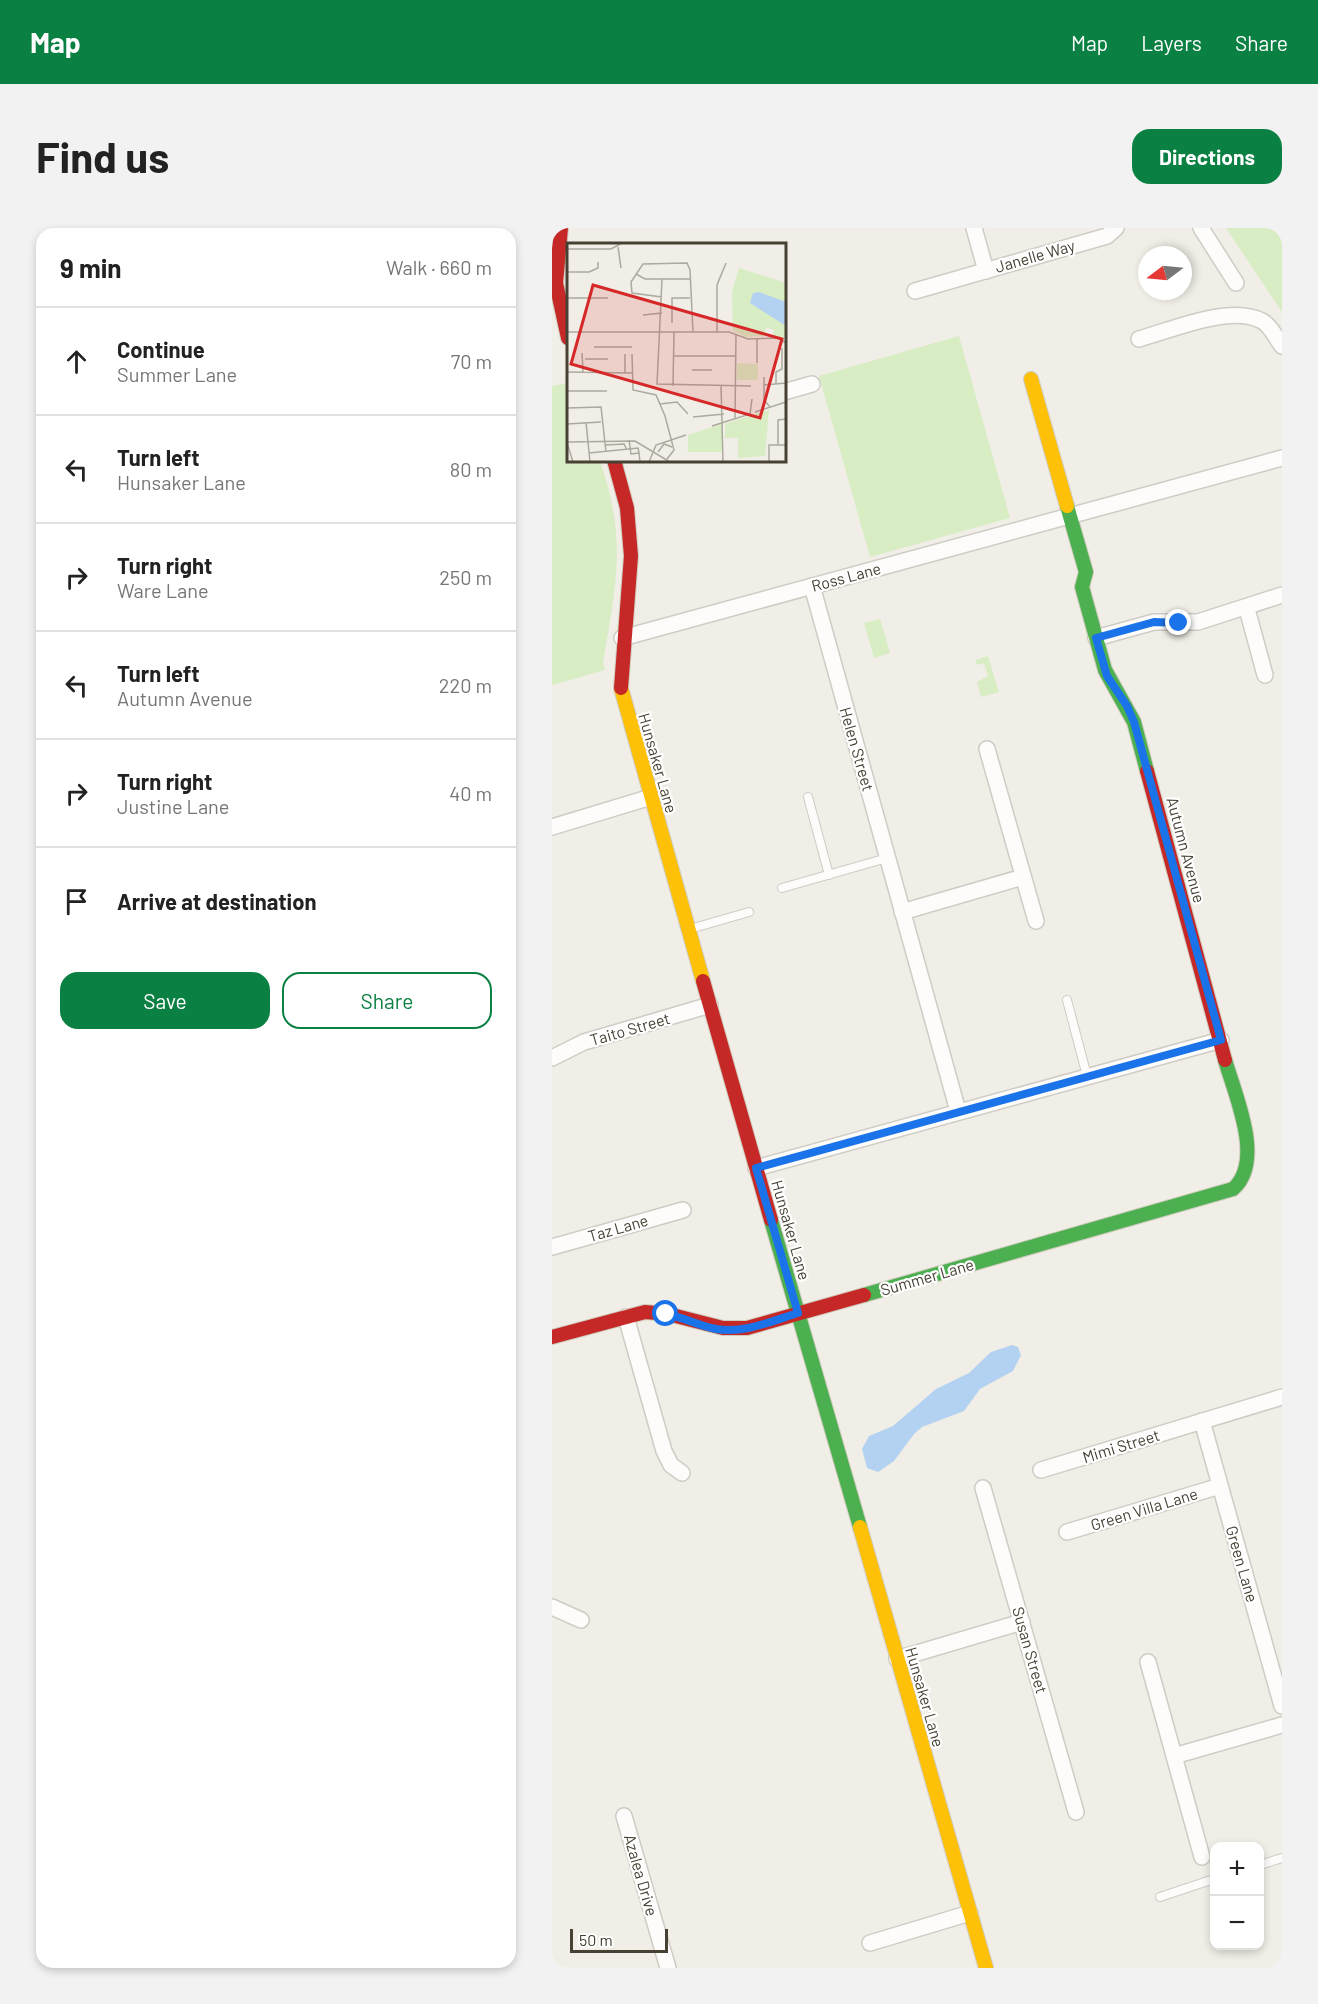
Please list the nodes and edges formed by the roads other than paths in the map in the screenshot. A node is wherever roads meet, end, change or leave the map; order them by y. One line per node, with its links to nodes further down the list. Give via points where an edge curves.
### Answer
1 (561, 228): 8 (street, via 554,270)
2 (974, 228): 5 (street, Janelle Way)
3 (1116, 228): 5 (street, Janelle Way, via 1107,236)
4 (1201, 228): 6 (street)
5 (986, 271): 7 (street, Janelle Way)
6 (1236, 283)
7 (915, 291)
8 (567, 335)
9 (1139, 339): 10 (street, via 1239,315 1265,323)
10 (1282, 346)
11 (1031, 379): 16 (street)
12 (812, 384): 13 (street)
13 (786, 391)
14 (1282, 458): 16 (street, Ross Lane)
15 (615, 462): 20 (street, Hunsaker Lane, via 625,493 632,546)
16 (1070, 516): 17 (street, Ross Lane); 21 (street, Autumn Avenue, via 1086,572 1082,587)
17 (812, 586): 20 (street, Ross Lane); 27 (street, Helen Street)
18 (1282, 595): 19 (street)
19 (1247, 609): 21 (street, via 1192,623 1154,622); 22 (street)
20 (622, 638): 24 (street, Hunsaker Lane, via 621,695)
21 (1096, 638): 37 (street, Autumn Avenue, via 1107,676 1134,722)
22 (1265, 675)
23 (987, 749): 29 (street)
24 (651, 797): 26 (street); 34 (street, Hunsaker Lane)
25 (808, 797): 28 (lane)
26 (552, 827)
27 (887, 858): 28 (lane); 32 (street, Helen Street)
28 (829, 874): 30 (lane)
29 (1023, 877): 32 (street); 33 (street)
30 (782, 888)
31 (749, 912): 34 (lane)
32 (902, 912): 40 (street, Helen Street)
33 (1036, 921)
34 (688, 930): 36 (street, Hunsaker Lane)
35 (1067, 1000): 39 (lane)
36 (710, 1005): 38 (street, Taito Street, via 592,1040); 41 (street, Hunsaker Lane)
37 (1221, 1040): 39 (street); 42 (street, Autumn Avenue, via 1249,1151 1243,1179)
38 (552, 1058)
39 (1088, 1076): 40 (street)
40 (958, 1111): 41 (street)
41 (756, 1168): 45 (street, Hunsaker Lane)
42 (1227, 1193): 45 (street, Summer Lane)
43 (683, 1210): 44 (street, Taz Lane)
44 (552, 1247)
45 (798, 1313): 46 (street, Summer Lane, via 728,1330 708,1328 659,1312); 58 (street, Hunsaker Lane)
46 (626, 1317): 47 (street, Summer Lane); 51 (street, via 666,1457)
47 (552, 1337)
48 (1282, 1397): 49 (street, Mimi Street)
49 (1202, 1421): 50 (street, Mimi Street); 52 (street, Green Lane)
50 (1041, 1470)
51 (682, 1473)
52 (1220, 1486): 54 (street, Green Villa Lane); 60 (street, Green Lane)
53 (983, 1488): 57 (street, Susan Street)
54 (1067, 1532)
55 (552, 1606): 56 (street)
56 (581, 1620)
57 (1022, 1622): 58 (street); 63 (street, Susan Street)
58 (897, 1659): 70 (street, Hunsaker Lane)
59 (1148, 1662): 62 (street)
60 (1282, 1706)
61 (1282, 1725): 62 (street)
62 (1174, 1756): 65 (street)
63 (1076, 1812)
64 (624, 1816): 72 (street, Azalea Drive)
65 (1202, 1857)
66 (1282, 1858): 67 (lane)
67 (1264, 1864)
68 (1210, 1881): 69 (lane)
69 (1160, 1898)
70 (970, 1913): 71 (street); 73 (street, Hunsaker Lane)
71 (870, 1943)
72 (668, 1968)
73 (986, 1968)

